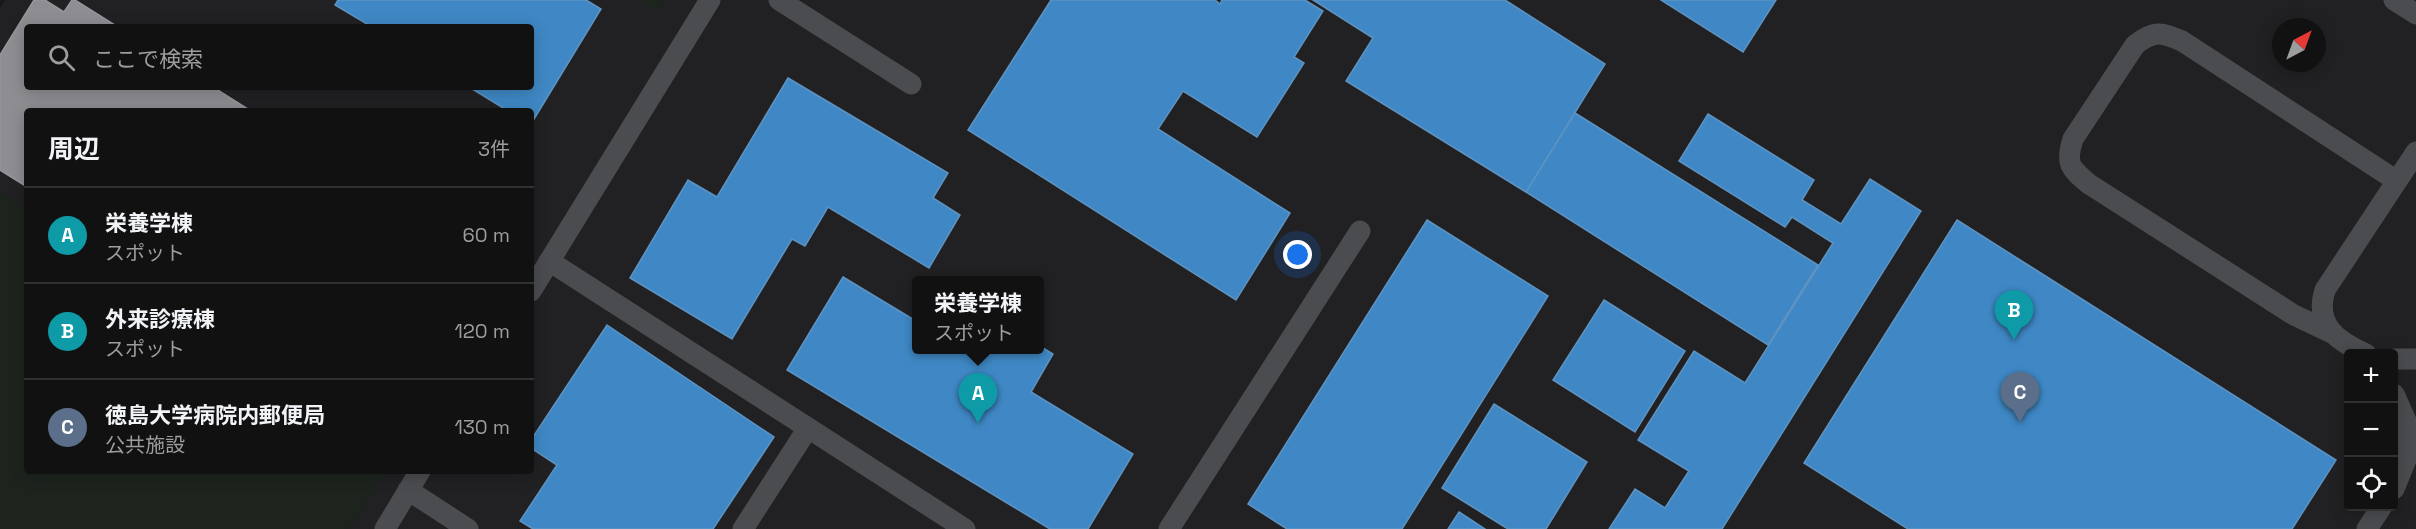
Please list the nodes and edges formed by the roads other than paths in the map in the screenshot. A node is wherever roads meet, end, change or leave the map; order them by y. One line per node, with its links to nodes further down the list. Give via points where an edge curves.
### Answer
1 (710, 0): 9 (lane)
2 (778, 0): 5 (lane)
3 (2394, 0): 4 (lane)
4 (2416, 14)
5 (911, 84)
6 (2416, 152): 7 (lane)
7 (2397, 181): 11 (lane, via 2325,290 2320,305); 11 (lane, via 2182,41 2165,34 2149,34 2135,45 2073,139 2067,156 2073,171 2090,184 2294,315)
8 (1360, 231): 27 (lane)
9 (549, 261): 10 (lane); 16 (lane)
10 (534, 286)
11 (2334, 334): 12 (lane)
12 (2356, 349)
13 (2398, 359): 14 (lane)
14 (2416, 360)
15 (2398, 403): 19 (lane, via 2407,423 2407,457)
16 (808, 428): 25 (lane); 26 (lane)
17 (2416, 459): 20 (lane)
18 (418, 474): 21 (lane)
19 (2398, 480)
20 (2398, 484)
21 (408, 490): 23 (lane); 24 (lane)
22 (2379, 511): 28 (lane)
23 (385, 529)
24 (468, 529)
25 (744, 529)
26 (965, 529)
27 (1169, 529)
28 (2367, 529)

